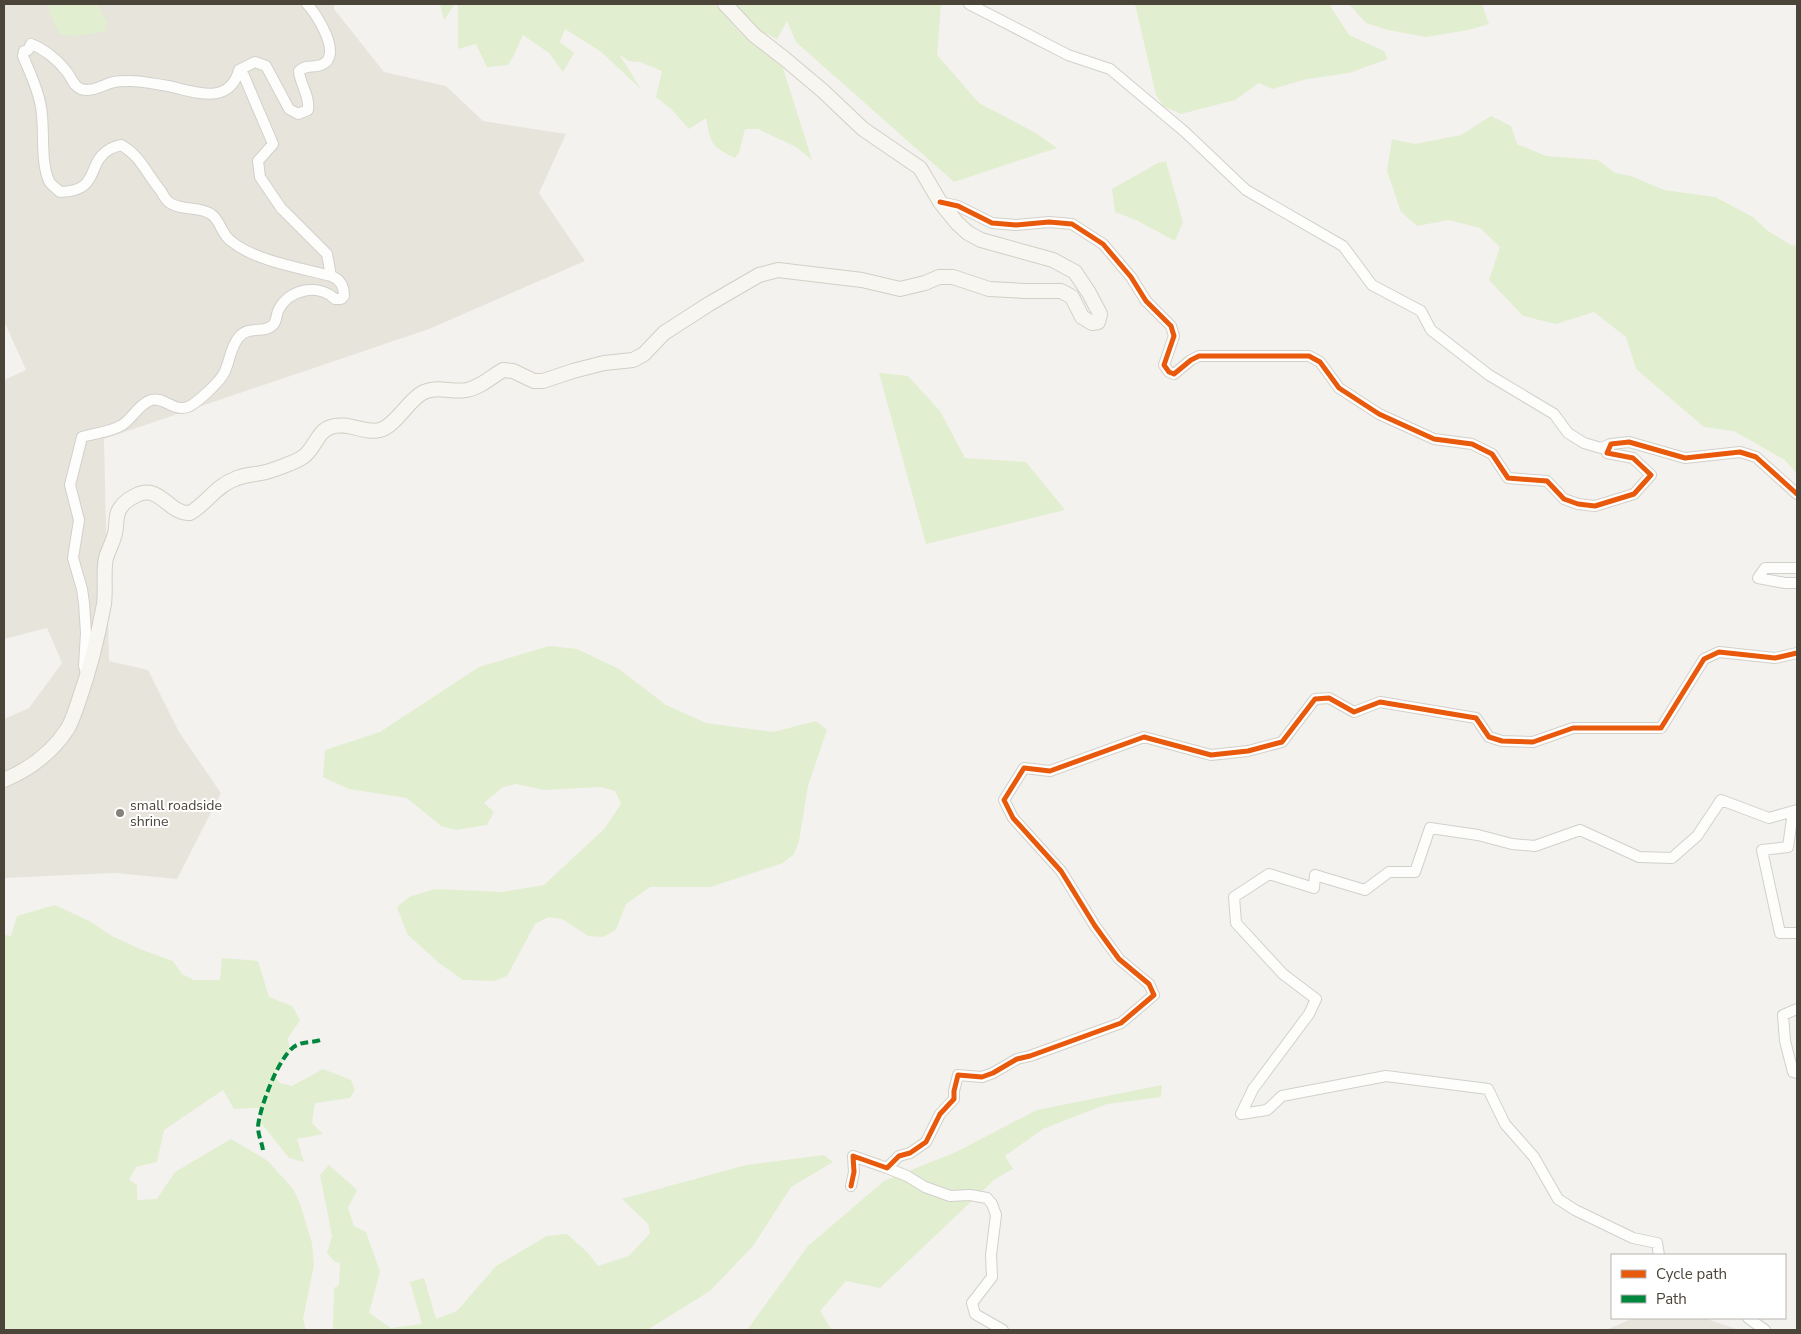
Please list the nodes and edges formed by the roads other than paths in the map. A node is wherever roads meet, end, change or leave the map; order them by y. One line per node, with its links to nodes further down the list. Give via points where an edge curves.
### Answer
1 (307, 4): 4 (street, via 318,17 331,53 322,65 302,67 299,71 309,102 308,110 298,114 289,109 266,66 255,62)
2 (725, 4): 5 (main road, via 754,35 785,58 863,129 920,168)
3 (969, 4): 7 (street, via 1068,55 1110,69 1185,132 1246,190 1343,246 1372,285 1422,311 1431,330 1489,375 1554,414 1568,433 1584,443 1601,448)
4 (239, 70): 6 (street, via 273,144 258,160 260,177 281,208 327,254); 6 (street, via 230,87 219,93 203,95 131,81 82,89 73,83 58,62 31,44 23,56 41,106 50,182 60,192 82,189 100,158 110,148 121,145 142,162 170,203 209,213 217,219 231,242 267,261)
5 (940, 202): 7 (street, via 958,206 992,223 1072,224 1103,244 1146,301 1171,326 1174,336 1164,365 1174,374 1199,356 1309,356 1320,362 1339,388 1379,414 1434,439 1472,444 1492,454 1508,478 1547,481 1564,499 1578,504 1594,506 1634,494 1651,475 1633,458 1607,453); 12 (main road, via 957,223 981,240 1054,260 1075,272 1100,314 1098,322 1092,323 1082,317 1072,297 1061,290 989,289 953,277 939,277 900,289 862,280 778,270 759,275 709,304 664,334 633,360 573,370 543,381 503,370 469,390 430,390 416,398 384,429 373,431 340,425 327,428 304,456 268,471 229,481 190,513 179,511 148,492 126,501 118,512 116,533 106,558 104,604)
6 (331, 276): 12 (street, via 338,278 344,289 341,299 320,290 307,289 294,294 281,307 272,326 266,330 247,331 237,338 224,375 189,407 173,408 157,399 148,401 123,425 82,437 70,485 78,520 73,558 82,589)
7 (1611, 444): 8 (street, via 1629,442 1684,458 1740,452 1756,457)
8 (1797, 494)
9 (1797, 568): 10 (street, via 1765,568 1758,578)
10 (1797, 583)
11 (1797, 652): 18 (street, via 1775,658 1719,652 1704,659 1661,728 1573,728 1534,742 1502,741 1489,737 1476,718 1380,702 1354,712 1329,698 1315,699 1282,742 1248,751 1211,755 1144,737 1050,771 1024,768 1004,800 1013,818 1061,871 1119,959 1149,984 1154,994 1121,1023 1017,1058 982,1077 958,1076 954,1099 940,1114 926,1142 899,1156)
12 (87, 676): 13 (main road, via 69,726 62,736 42,759)
13 (4, 780)
14 (1797, 810): 15 (street, via 1792,819 1788,847 1762,850 1780,933); 20 (street, via 1768,818 1721,800 1697,836 1672,858 1640,856 1580,830 1535,846 1430,828 1415,872 1389,872 1365,890 1315,875 1314,888 1270,874 1234,897 1236,924 1283,974 1316,999 1310,1014 1253,1088 1241,1114 1267,1110 1282,1096 1386,1076 1488,1089 1504,1124 1534,1157 1558,1199 1633,1238 1657,1243)
15 (1797, 933)
16 (1797, 1009): 17 (street, via 1783,1015 1785,1040 1793,1072)
17 (1797, 1073)
18 (887, 1168): 19 (street, via 853,1156); 22 (street, via 950,1196 987,1198 992,1204 996,1215 992,1277 972,1303 974,1314)
19 (851, 1186)
20 (1660, 1254)
21 (1749, 1319): 23 (street)
22 (1003, 1330)
23 (1765, 1330)

